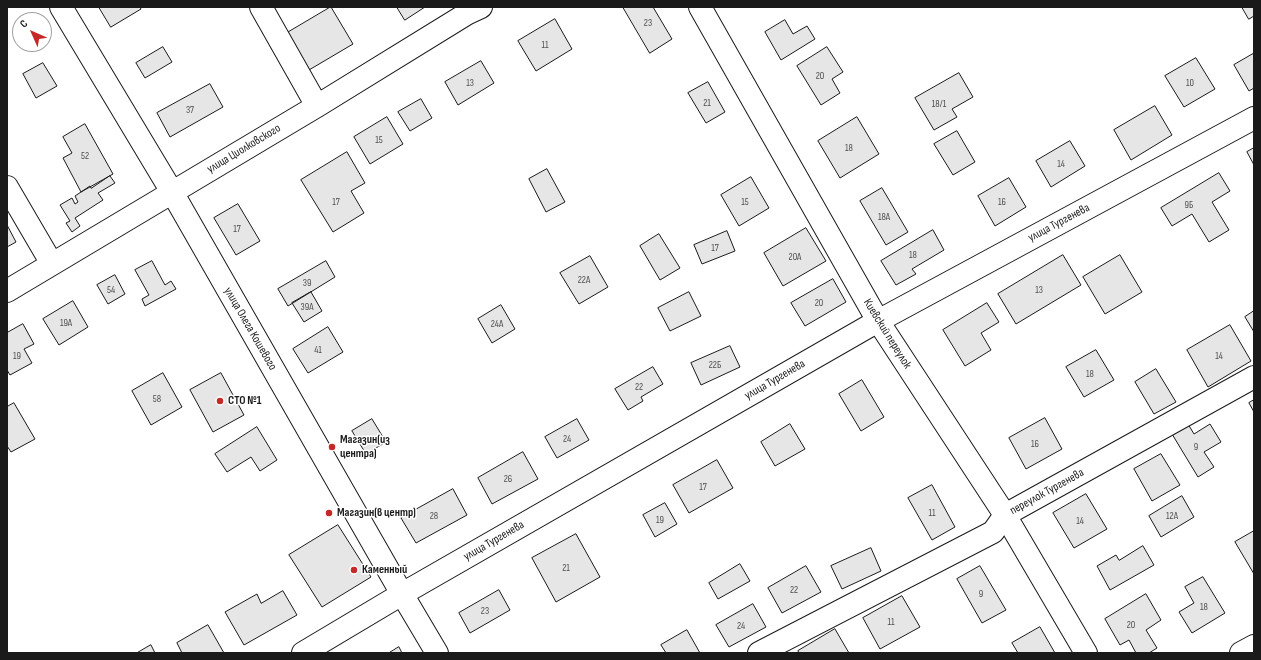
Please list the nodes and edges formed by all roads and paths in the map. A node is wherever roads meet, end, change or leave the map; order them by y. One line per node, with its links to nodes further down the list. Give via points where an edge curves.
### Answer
1 (61, 7): 8 (street, улица Олега Кошевого)
2 (261, 7): 5 (street)
3 (700, 7): 11 (street, Киевский переулок)
4 (471, 9): 5 (street, улица Циолковского)
5 (317, 106): 8 (street, улица Циолковского)
6 (1254, 118): 11 (street, улица Тургенева)
7 (7, 187): 9 (street)
8 (172, 192): 9 (street, улица Циолковского); 14 (street, улица Олега Кошевого)
9 (52, 264): 10 (street, улица Циолковского)
10 (7, 291)
11 (878, 321): 13 (street, Киевский переулок); 14 (street, улица Тургенева)
12 (1254, 377): 13 (street, переулок Тургенева)
13 (1005, 515): 18 (street, переулок Тургенева, via 993,532); 19 (street, Киевский переулок)
14 (402, 594): 16 (street, улица Тургенева); 17 (street, улица Олега Кошевого)
15 (1254, 646): 20 (street)
16 (303, 653)
17 (437, 653)
18 (759, 653)
19 (1086, 653)
20 (1241, 653)

